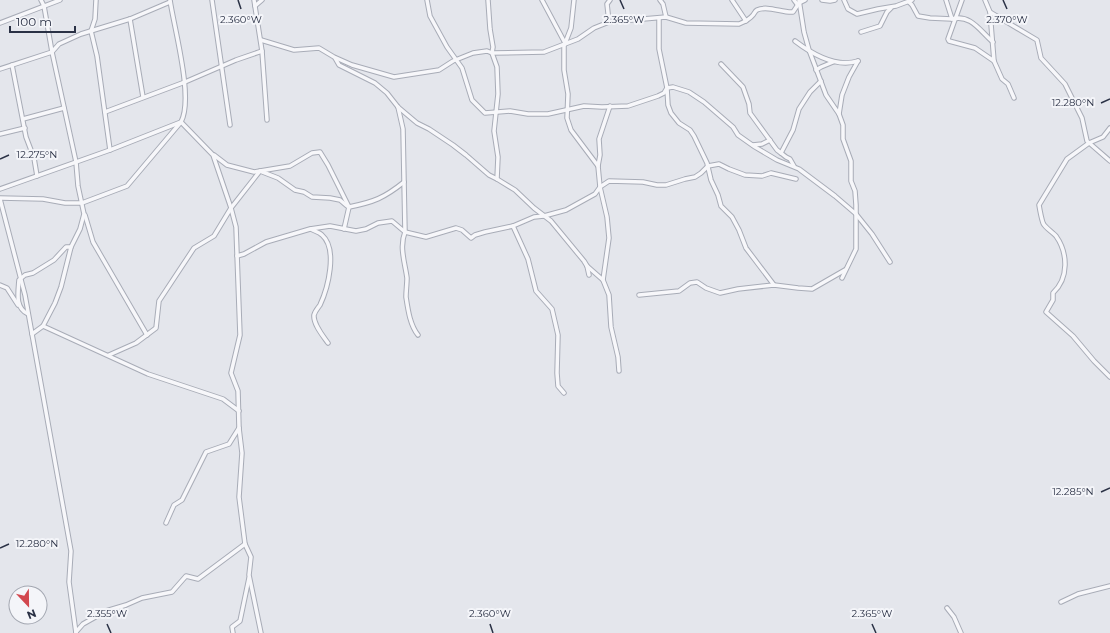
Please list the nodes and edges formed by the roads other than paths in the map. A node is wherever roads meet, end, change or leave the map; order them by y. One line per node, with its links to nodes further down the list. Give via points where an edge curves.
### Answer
1 (41, 0): 25 (street)
2 (60, 0): 25 (street)
3 (96, 0): 36 (street, via 95,19)
4 (212, 0): 52 (street)
5 (254, 0): 26 (street)
6 (262, 0): 26 (street)
7 (427, 0): 47 (street, via 430,16)
8 (488, 0): 45 (street)
9 (542, 0): 41 (street)
10 (574, 0): 41 (street, via 571,28)
11 (610, 0): 34 (street, via 607,4)
12 (660, 0): 29 (street)
13 (732, 0): 33 (street)
14 (794, 0): 24 (street, via 796,4)
15 (805, 0): 24 (street)
16 (822, 0): 17 (street)
17 (835, 0)
18 (844, 0): 27 (street, via 848,9 857,14)
19 (946, 0): 31 (street)
20 (962, 0): 31 (street)
21 (985, 0): 28 (street)
22 (170, 1): 32 (street); 56 (street)
23 (912, 1): 27 (street); 31 (street, via 918,16)
24 (799, 2): 33 (street, via 793,12 758,10); 42 (street)
25 (44, 6): 35 (street); 44 (street)
26 (255, 6): 38 (street)
27 (892, 7): 37 (street, via 880,26)
28 (990, 12): 40 (street); 75 (street, via 1037,40 1041,58 1065,84 1082,118)
29 (666, 17): 30 (street); 33 (street, via 686,23 739,24)
30 (659, 18): 34 (street); 57 (street, via 659,49)
31 (955, 18): 40 (street, via 972,22); 48 (street, via 948,39 975,48)
32 (130, 19): 36 (street); 58 (street)
33 (746, 21)
34 (609, 22): 41 (street)
35 (0, 23)
36 (91, 30): 44 (street, via 59,44); 64 (street)
37 (861, 32)
38 (261, 40): 43 (street); 46 (street, via 294,50 319,48)
39 (795, 41): 42 (street)
40 (993, 42): 48 (street)
41 (565, 44): 45 (street, via 540,53); 63 (street)
42 (809, 50): 49 (street); 54 (street)
43 (262, 51): 52 (street); 68 (street)
44 (52, 52): 51 (street); 62 (street)
45 (492, 53): 47 (street, via 473,53); 65 (street, via 497,72)
46 (334, 57): 47 (street, via 394,77 439,70); 61 (street, via 339,65 375,83)
47 (456, 60): 65 (street, via 462,68 472,100 485,113)
48 (994, 61): 59 (street)
49 (833, 62): 54 (street); 66 (street, via 858,61 842,95)
50 (721, 64): 74 (street, via 743,87 750,113)
51 (12, 65): 53 (street); 67 (street)
52 (222, 66): 56 (street); 70 (street)
53 (0, 69)
54 (816, 70): 55 (street)
55 (821, 81): 66 (street, via 826,95); 78 (street, via 799,109 793,130)
56 (185, 82): 58 (street); 69 (street, via 184,116)
57 (667, 88): 60 (street, via 662,94 628,106); 76 (street, via 673,87 689,92); 83 (street, via 671,112 679,123 690,130)
58 (143, 97): 64 (street)
59 (1014, 98)
60 (610, 106): 63 (street, via 584,106); 82 (street, via 599,139)
61 (398, 107): 87 (street); 89 (street, via 403,129)
62 (64, 108): 67 (street); 81 (street)
63 (567, 110): 65 (street, via 543,114); 82 (street, via 571,130)
64 (105, 112): 77 (street)
65 (496, 112): 87 (street, via 494,131 498,157)
66 (839, 114): 97 (street, via 843,125 843,139 851,162 850,181 855,191)
67 (23, 119): 71 (street)
68 (267, 120)
69 (181, 122): 77 (street); 79 (street); 93 (street, via 127,186)
70 (230, 125)
71 (25, 128): 73 (street); 86 (street)
72 (1110, 128): 75 (street, via 1103,137)
73 (0, 134)
74 (770, 140): 76 (street); 78 (street)
75 (1089, 143): 80 (street); 124 (street, via 1067,159 1039,205 1044,224 1056,236 1065,252 1066,268 1058,288 1053,293 1054,300 1046,312)
76 (751, 145): 84 (street, via 776,160)
77 (110, 150): 81 (street)
78 (781, 153): 84 (street, via 790,159)
79 (213, 155): 85 (street, via 227,165 254,172); 94 (street)
80 (1110, 161)
81 (76, 162): 86 (street); 93 (street)
82 (598, 166): 90 (street)
83 (708, 166): 88 (street, via 719,164 745,175 762,176 771,173); 90 (street, via 695,177 666,185 609,181); 113 (street, via 721,206 732,217 746,248)
84 (795, 167): 97 (street)
85 (260, 171): 94 (street); 95 (street, via 278,178 295,190 312,197 340,200); 95 (street, via 290,166 312,153 320,152)
86 (37, 176): 91 (street)
87 (497, 179): 98 (street, via 515,190)
88 (796, 179)
89 (404, 182): 95 (street, via 389,194); 102 (street)
90 (600, 187): 98 (street, via 595,194 577,205); 111 (street, via 609,238)
91 (0, 189)
92 (0, 199): 93 (street, via 43,199); 109 (street)
93 (82, 203): 96 (street)
94 (231, 208): 104 (street, via 236,227); 119 (street, via 214,236 194,248 158,301 156,328)
95 (349, 208): 100 (street)
96 (84, 214): 103 (street); 119 (street, via 93,242)
97 (856, 214): 105 (street); 107 (street, via 856,249)
98 (544, 216): 99 (street, via 534,217); 106 (street)
99 (513, 226): 102 (street, via 471,238 456,228 426,237); 125 (street, via 528,259 536,291 552,309 558,335 558,386)
100 (344, 228): 101 (street, via 330,226); 102 (street, via 356,231 392,221)
101 (310, 229): 104 (street, via 266,242); 121 (street, via 322,235 330,247 330,278 320,306 314,314 317,325)
102 (405, 232): 120 (street, via 403,246 406,296 412,324)
103 (71, 247): 109 (street, via 66,247 54,260 40,269); 117 (street, via 61,287)
104 (237, 256): 126 (street, via 240,335 232,373 238,391)
105 (890, 262)
106 (587, 266): 108 (street); 111 (street)
107 (846, 270): 110 (street); 113 (street, via 812,289)
108 (589, 275)
109 (20, 278): 115 (street); 116 (street)
110 (842, 278)
111 (603, 280): 123 (street, via 609,295 611,327)
112 (0, 285): 115 (street, via 7,288)
113 (774, 285): 114 (street, via 720,293 697,282 679,290)
114 (639, 295)
115 (20, 308): 116 (street)
116 (28, 314): 118 (street)
117 (43, 326): 118 (street); 122 (street)
118 (32, 334): 134 (street, via 71,550 69,582)
119 (146, 335): 122 (street)
120 (418, 335)
121 (328, 343)
122 (109, 355): 126 (street, via 148,374 223,399)
123 (619, 372)
124 (1110, 377)
125 (564, 393)
126 (239, 411): 127 (street)
127 (239, 428): 128 (street, via 230,444 206,452 182,500 174,505); 129 (street, via 242,453 239,497)
128 (166, 524)
129 (245, 544): 130 (street, via 251,557); 134 (street, via 198,579 186,576 172,592 142,598 106,611 83,624)
130 (249, 575): 135 (street, via 240,621 232,627); 136 (street)
131 (1110, 586): 132 (street, via 1078,594)
132 (1061, 602)
133 (947, 608): 137 (street)
134 (76, 632)
135 (233, 633)
136 (261, 633)
137 (961, 633)

